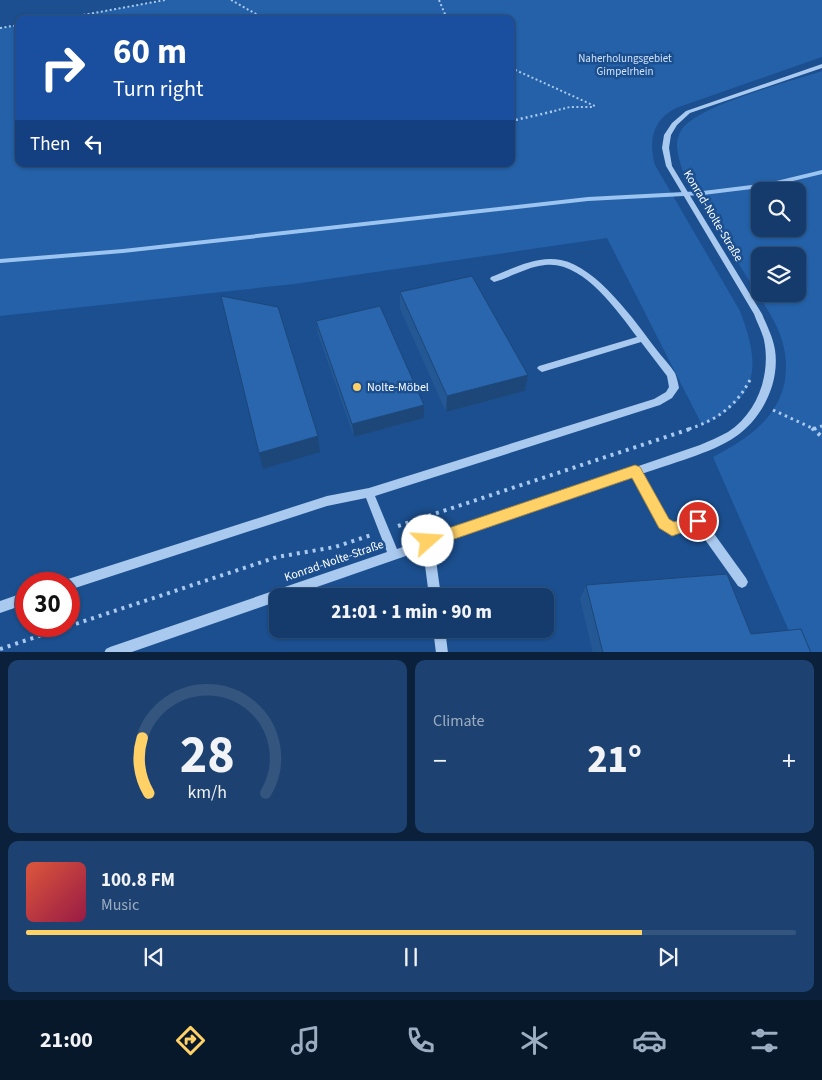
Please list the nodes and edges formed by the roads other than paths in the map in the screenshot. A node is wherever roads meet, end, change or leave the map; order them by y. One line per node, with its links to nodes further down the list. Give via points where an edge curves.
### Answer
1 (822, 66): 5 (street, Konrad-Nolte-Straße, via 688,112 672,125 666,137 664,149 669,166 758,314 769,340 769,384 760,404 732,434)
2 (494, 279): 3 (street, via 541,262 574,265 598,284)
3 (642, 339): 4 (street); 6 (street, via 671,375 674,388 657,402)
4 (542, 368)
5 (635, 471): 7 (street, Konrad-Nolte-Straße); 10 (street, via 664,524 672,529 698,521)
6 (369, 492): 8 (street); 9 (street, via 327,501)
7 (428, 541): 8 (street, Konrad-Nolte-Straße); 11 (lane)
8 (393, 554): 15 (street, Konrad-Nolte-Straße)
9 (80, 580)
10 (742, 582)
11 (434, 588)
12 (15, 602): 13 (street)
13 (0, 607)
14 (440, 638): 16 (street)
15 (110, 652)
16 (442, 652)

